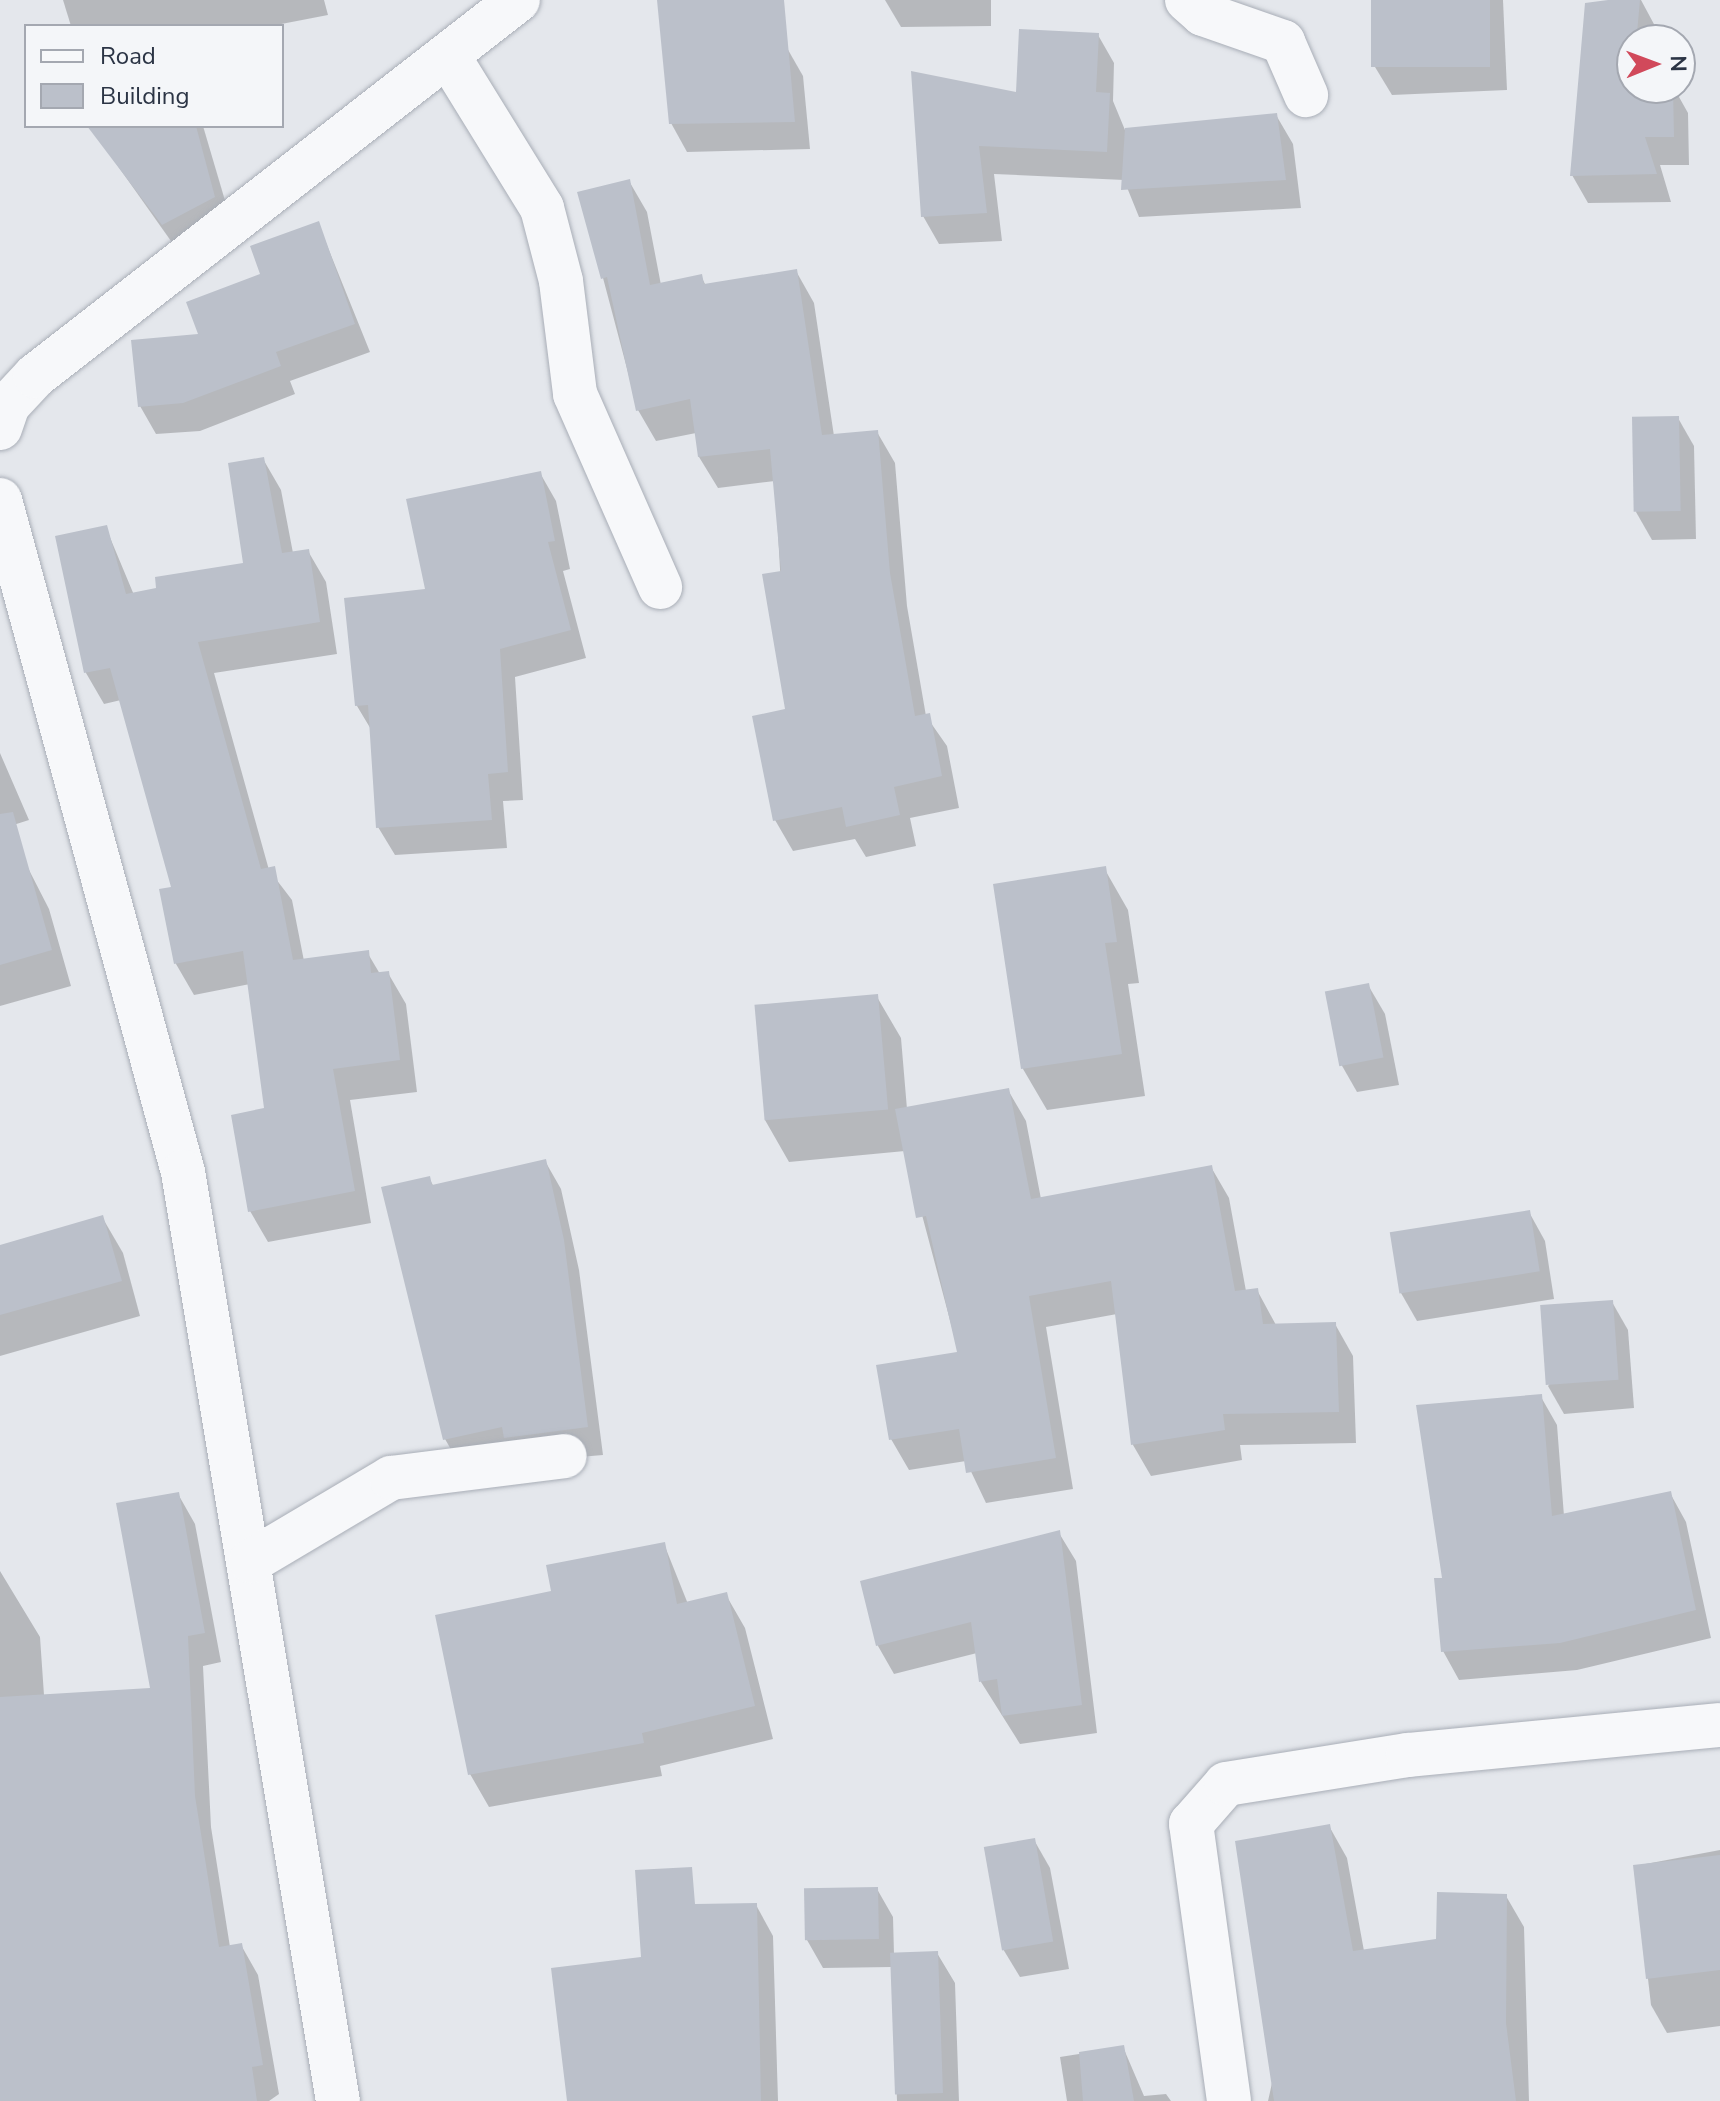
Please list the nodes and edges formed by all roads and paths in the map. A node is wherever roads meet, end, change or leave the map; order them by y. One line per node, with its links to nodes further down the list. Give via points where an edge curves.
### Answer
1 (1187, 0): 4 (street, via 1203,14 1283,42)
2 (495, 8): 3 (street)
3 (450, 59): 5 (street, via 35,376 8,405); 7 (street, via 542,208 561,281 575,394)
4 (1306, 95)
5 (0, 428)
6 (0, 500): 9 (street, via 183,1172)
7 (660, 587)
8 (565, 1456): 9 (street, via 391,1478)
9 (251, 1561): 11 (street)
10 (1720, 1725): 12 (street, via 1423,1753 1226,1784 1191,1824)
11 (338, 2101)
12 (1229, 2101)

